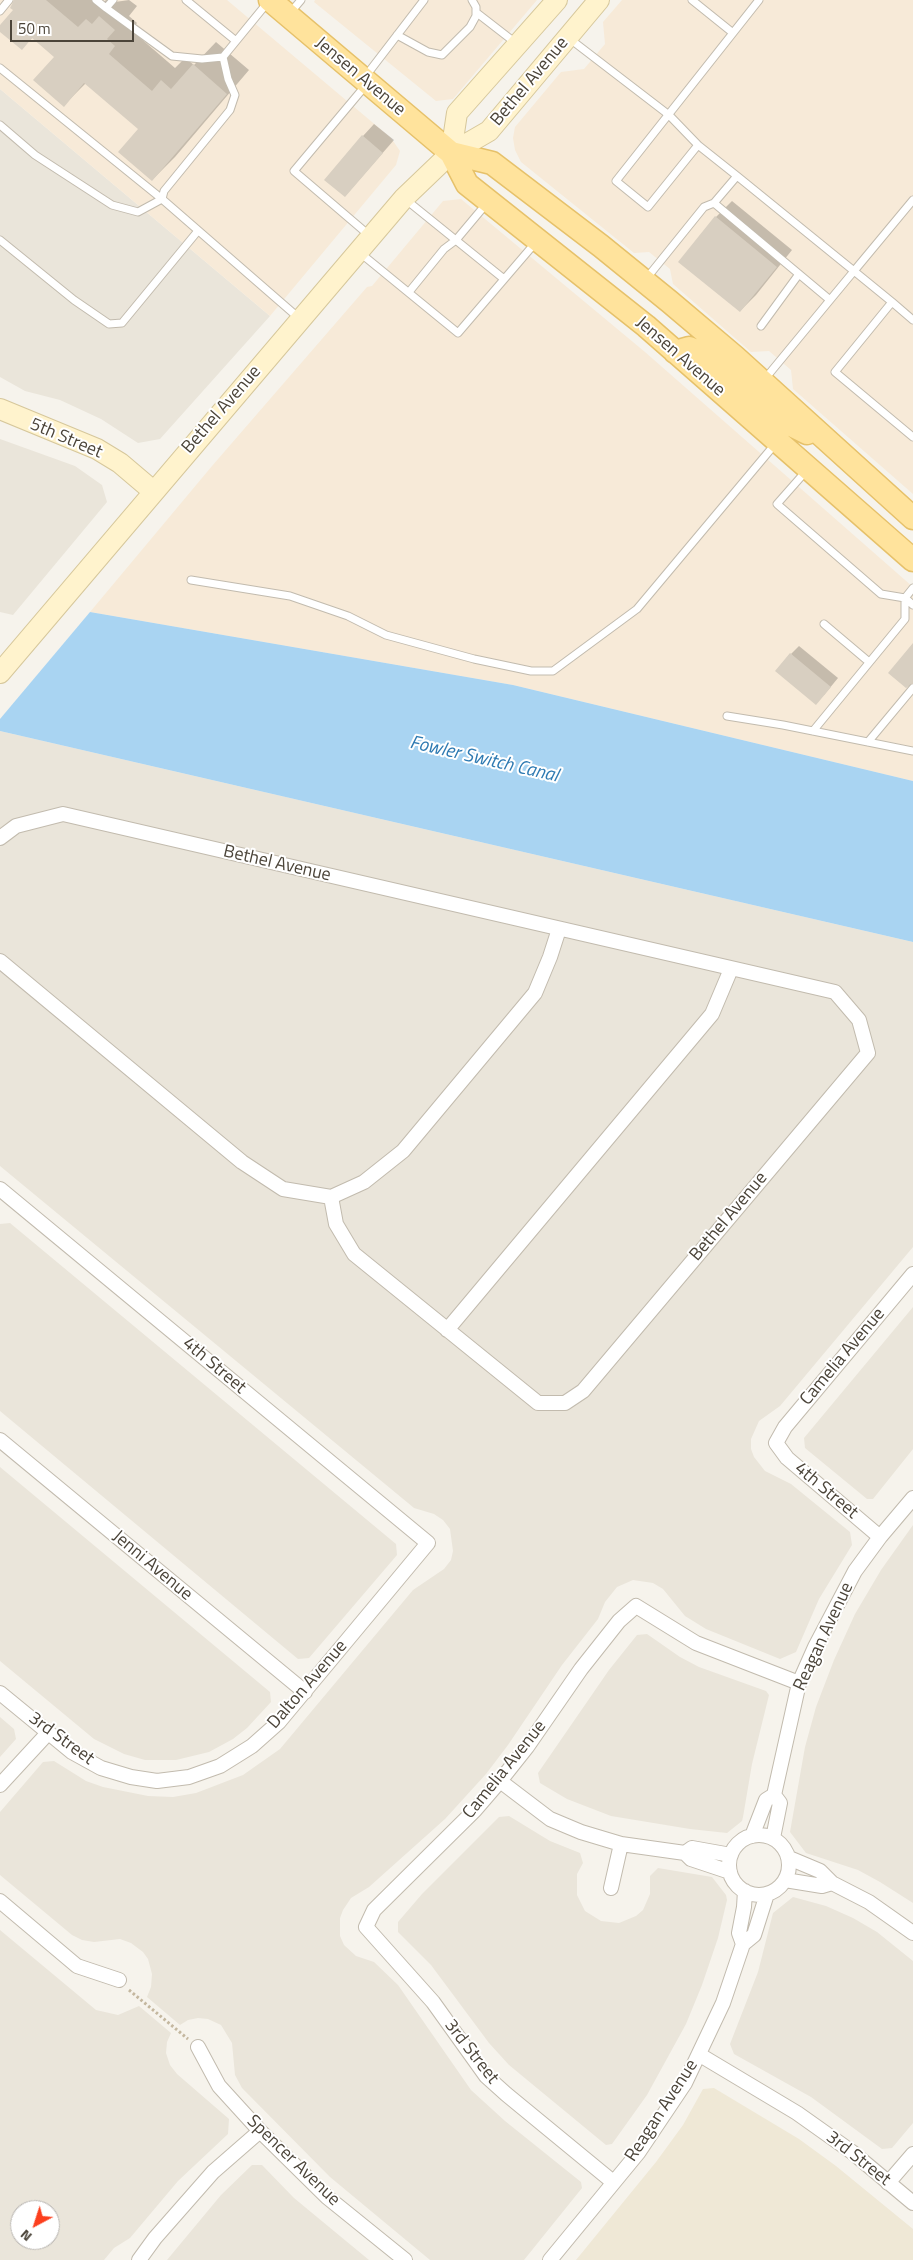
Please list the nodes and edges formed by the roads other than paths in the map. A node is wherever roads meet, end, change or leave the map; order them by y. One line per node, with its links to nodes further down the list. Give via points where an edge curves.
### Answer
1 (9, 0): 14 (lane)
2 (96, 0): 12 (lane)
3 (113, 0): 12 (lane)
4 (186, 0): 19 (lane)
5 (270, 0): 13 (main road, Jensen Avenue); 19 (lane)
6 (424, 0): 17 (lane)
7 (472, 0): 15 (lane)
8 (557, 0): 20 (main road, Bethel Avenue)
9 (599, 0): 18 (main road, Bethel Avenue)
10 (692, 0): 16 (lane)
11 (758, 0): 16 (lane)
12 (106, 8): 21 (lane, via 172,56)
13 (295, 8): 23 (main road, Jensen Avenue)
14 (0, 10)
15 (476, 13): 17 (lane, via 470,27 442,55 428,52); 20 (lane)
16 (733, 33): 24 (lane)
17 (397, 35): 23 (lane)
18 (567, 37): 24 (lane); 27 (main road, Bethel Avenue, via 489,131)
19 (236, 41): 21 (lane)
20 (517, 44): 27 (main road, Bethel Avenue, via 457,113)
21 (223, 57): 30 (lane, via 235,96 230,110 164,190)
22 (0, 68): 30 (lane)
23 (366, 82): 27 (main road, Jensen Avenue); 38 (lane, via 294,170)
24 (669, 115): 26 (lane); 26 (lane, via 616,181 648,206)
25 (0, 125): 30 (lane, via 35,155 112,205 138,212)
26 (698, 145): 28 (lane)
27 (451, 153): 29 (main road, Bethel Avenue); 32 (main road, Jensen Avenue, via 467,184); 42 (main road, Jensen Avenue, via 492,163)
28 (737, 176): 33 (lane); 39 (lane)
29 (404, 198): 36 (lane); 38 (main road, Bethel Avenue)
30 (162, 199): 34 (lane)
31 (913, 200): 39 (lane)
32 (489, 201): 36 (lane); 37 (main road, Jensen Avenue)
33 (714, 203): 40 (lane); 42 (lane, via 704,207)
34 (198, 232): 35 (lane, via 122,323 116,324 109,324 74,300); 46 (lane)
35 (0, 240)
36 (456, 240): 41 (lane); 43 (lane, via 444,249)
37 (538, 240): 41 (lane); 49 (main road, Jensen Avenue)
38 (364, 244): 43 (lane); 46 (main road, Bethel Avenue)
39 (854, 271): 44 (lane); 45 (lane)
40 (799, 274): 44 (lane); 48 (lane)
41 (504, 279): 43 (lane, via 458,332)
42 (644, 281): 50 (main road, Jensen Avenue)
43 (408, 292)
44 (830, 300): 50 (lane)
45 (892, 302): 47 (lane); 52 (lane, via 835,372)
46 (300, 319): 56 (main road, Bethel Avenue)
47 (913, 320)
48 (761, 326)
49 (676, 352): 53 (main road, Jensen Avenue); 54 (main road, via 689,348 698,352 777,418)
50 (762, 382): 54 (main road, Jensen Avenue)
51 (0, 410): 56 (main road, 5th Street, via 97,449 120,463)
52 (913, 437)
53 (778, 441): 55 (main road, Jensen Avenue); 60 (lane, via 636,609 552,671 531,671 474,659 386,635 348,616 290,596)
54 (826, 441): 57 (main road, Jensen Avenue)
55 (809, 468): 58 (main road, via 824,466 839,475); 59 (main road, Jensen Avenue); 62 (lane, via 777,504 882,594)
56 (153, 491): 66 (main road, Bethel Avenue)
57 (913, 518)
58 (913, 538)
59 (913, 560)
60 (191, 580)
61 (913, 588): 62 (lane)
62 (905, 598): 63 (lane); 65 (lane, via 905,619)
63 (913, 605)
64 (824, 624): 65 (lane)
65 (869, 662): 69 (lane)
66 (0, 673)
67 (913, 688): 70 (lane)
68 (727, 716): 69 (lane)
69 (813, 731): 70 (lane)
70 (868, 742): 71 (lane)
71 (913, 751)
72 (0, 838): 73 (street, Bethel Avenue, via 16,826 63,814)
73 (559, 929): 75 (street, Bethel Avenue); 77 (street, via 535,994 416,1136 364,1182)
74 (0, 961): 77 (street, via 242,1162 283,1189)
75 (731, 969): 79 (street, via 712,1014); 79 (street, Bethel Avenue, via 835,992 859,1020 868,1053 583,1391 565,1403 538,1403)
76 (0, 1189): 84 (street, 4th Street)
77 (332, 1197): 79 (street, Bethel Avenue, via 336,1224 354,1254)
78 (913, 1274): 81 (street, Camelia Avenue, via 785,1427)
79 (447, 1330)
80 (0, 1440): 86 (street, Jenni Avenue)
81 (776, 1443): 83 (street, 4th Street, via 787,1458)
82 (913, 1498): 83 (street, Reagan Avenue)
83 (880, 1537): 85 (street, Reagan Avenue, via 846,1588)
84 (428, 1543): 86 (street, Dalton Avenue)
85 (800, 1683): 90 (street, Camelia Avenue, via 704,1646 636,1606 619,1621 581,1669); 92 (street, Reagan Avenue)
86 (305, 1692): 89 (street, Dalton Avenue, via 279,1722 220,1766 189,1777)
87 (0, 1693): 88 (street, 3rd Street)
88 (48, 1733): 89 (street, 3rd Street, via 72,1752 101,1768 131,1777); 91 (street)
89 (157, 1780)
90 (500, 1781): 95 (street, via 550,1819); 106 (street, Camelia Avenue, via 374,1910)
91 (0, 1785)
92 (774, 1795): 93 (street, Reagan Avenue, via 766,1800); 94 (street, Reagan Avenue, via 780,1804)
93 (752, 1836): 94 (street); 97 (street, via 739,1842)
94 (773, 1838): 98 (street)
95 (621, 1844): 96 (street); 102 (street)
96 (685, 1853): 97 (street, via 692,1848); 99 (street, via 691,1859)
97 (731, 1855): 99 (street)
98 (789, 1858): 100 (street); 101 (street, via 820,1871)
99 (730, 1872): 103 (street)
100 (785, 1880): 101 (street, via 822,1886); 104 (street)
101 (832, 1883): 107 (street, via 869,1902)
102 (611, 1888)
103 (744, 1891): 104 (street); 108 (street, Reagan Avenue, via 738,1933)
104 (767, 1894): 108 (street, Reagan Avenue, via 754,1935)
105 (0, 1901): 109 (street, via 77,1966)
106 (366, 1927): 114 (street, 3rd Street, via 433,2002 486,2076)
107 (913, 1933)
108 (744, 1944): 111 (street, Reagan Avenue)
109 (119, 1980)
110 (198, 2047): 112 (street, Spencer Avenue, via 220,2086)
111 (700, 2055): 114 (street, Reagan Avenue, via 660,2120); 115 (street, 3rd Street, via 797,2113 852,2152)
112 (260, 2131): 117 (street, via 213,2172); 118 (street, Spencer Avenue, via 327,2197)
113 (913, 2154): 115 (street)
114 (613, 2182): 119 (street, Reagan Avenue)
115 (888, 2183): 116 (street, 3rd Street)
116 (913, 2203)
117 (139, 2260)
118 (405, 2260)
119 (550, 2260)

